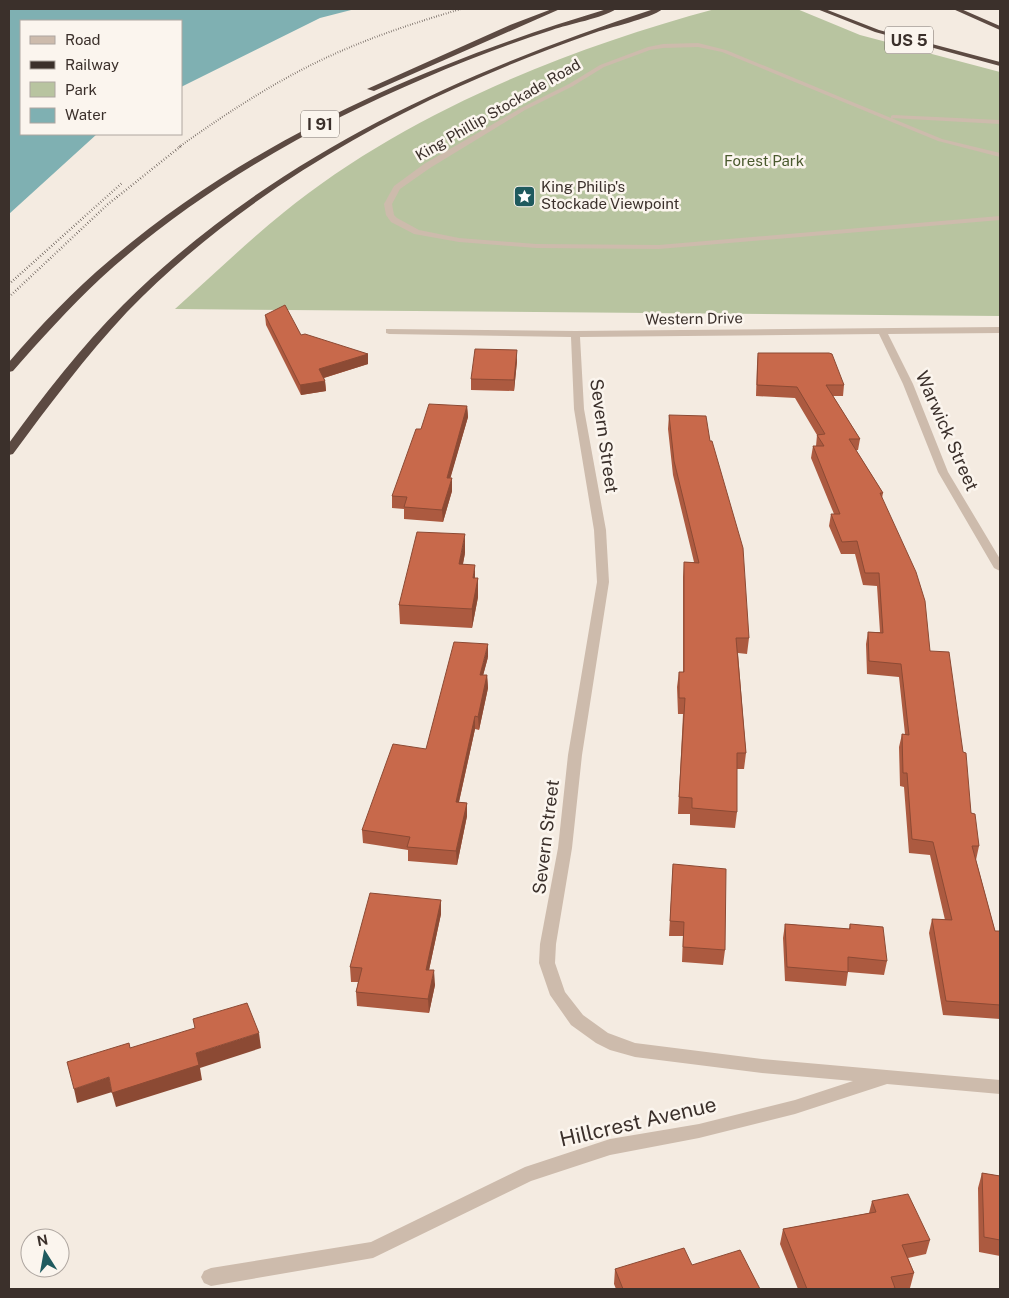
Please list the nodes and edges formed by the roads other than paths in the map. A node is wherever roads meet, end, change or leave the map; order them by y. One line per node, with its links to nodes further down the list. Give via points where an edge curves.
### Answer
1 (557, 9): 10 (highway, via 395,77 342,106)
2 (613, 9): 10 (highway, I 91, via 533,34 454,64 388,91)
3 (660, 9): 18 (highway, I 91, via 527,54 424,100 353,136 246,205 208,233 142,291 77,364)
4 (820, 9): 7 (highway, US 5, via 877,31)
5 (956, 9): 6 (highway)
6 (1000, 28)
7 (1000, 64)
8 (878, 116): 9 (street); 11 (street, King Phillip Stockade Road, via 940,140); 12 (street, King Phillip Stockade Road, via 724,51 688,44 653,47 602,66 435,161 398,188 388,210 398,223 423,234 459,240 536,246 659,248)
9 (1000, 122)
10 (313, 128): 17 (highway, I 91, via 201,195 135,244 92,281)
11 (1000, 156)
12 (1000, 218)
13 (1000, 330): 15 (street, Western Drive)
14 (388, 331): 16 (street, Western Drive)
15 (882, 331): 16 (street, Western Drive); 19 (street, Warwick Street, via 908,384 943,472)
16 (575, 334): 20 (street, Severn Street, via 579,409 600,530 603,582 575,755 562,873 546,953 552,982 567,1008 589,1029 616,1045 753,1065)
17 (9, 368)
18 (9, 451)
19 (1000, 568)
20 (887, 1077): 21 (street, Hillcrest Avenue); 22 (street, Hillcrest Avenue, via 795,1107 699,1131 610,1147 525,1175 373,1250)
21 (1000, 1087)
22 (211, 1277)

